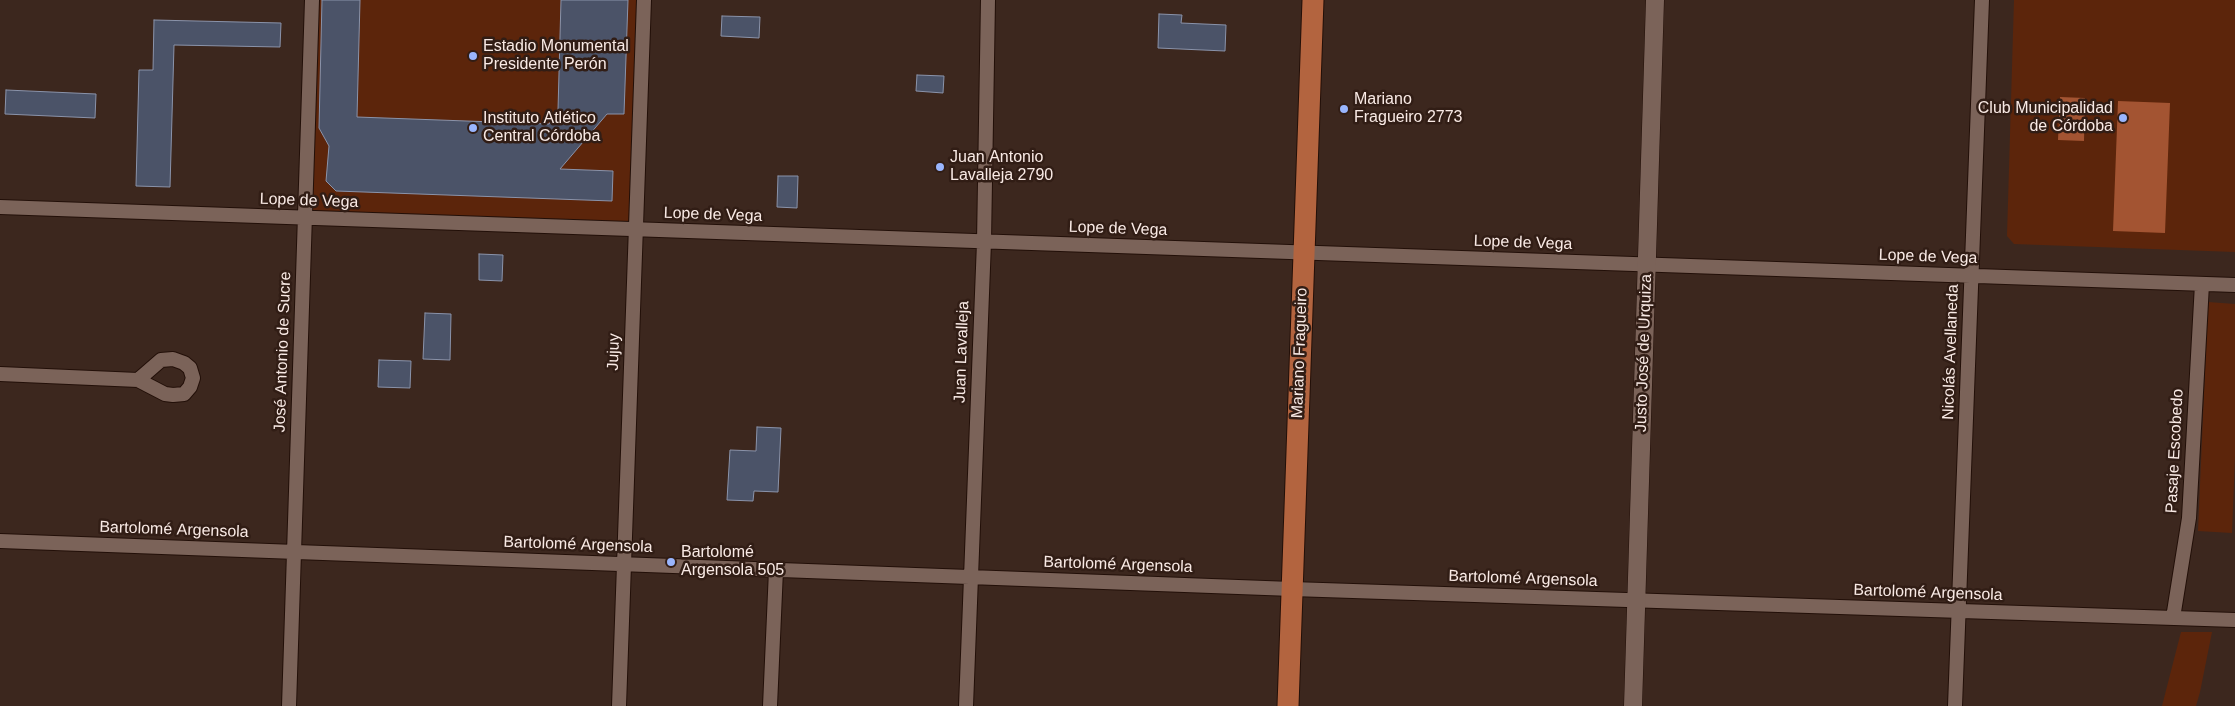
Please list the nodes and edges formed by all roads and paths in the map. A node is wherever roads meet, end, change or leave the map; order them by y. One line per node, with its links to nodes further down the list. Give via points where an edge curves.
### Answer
1 (312, 0): 8 (street, José Antonio de Sucre)
2 (644, 0): 9 (street, Jujuy)
3 (988, 0): 10 (street, Juan Lavalleja)
4 (1313, 0): 11 (main road, Mariano Fragueiro)
5 (1655, 0): 12 (street, Justo José de Urquiza)
6 (1982, 0): 13 (street, Nicolás Avellaneda)
7 (0, 207): 8 (street, Lope de Vega)
8 (305, 218): 9 (street, Lope de Vega); 19 (street, José Antonio de Sucre)
9 (636, 230): 10 (street, Lope de Vega); 20 (street, Jujuy)
10 (984, 242): 11 (street, Lope de Vega); 22 (street, Juan Lavalleja)
11 (1304, 253): 12 (street, Lope de Vega); 23 (main road, Mariano Fragueiro)
12 (1647, 265): 13 (street, Lope de Vega); 24 (street, Justo José de Urquiza)
13 (1972, 276): 14 (street, Lope de Vega); 25 (street, Nicolás Avellaneda)
14 (2202, 284): 15 (street, Lope de Vega); 26 (street, Pasaje Escobedo, via 2189,518)
15 (2235, 285)
16 (0, 374): 17 (street)
17 (138, 380)
18 (0, 541): 19 (street, Bartolomé Argensola)
19 (294, 552): 20 (street, Bartolomé Argensola); 28 (street, José Antonio de Sucre)
20 (624, 564): 21 (street, Bartolomé Argensola); 29 (street, Jujuy)
21 (776, 570): 22 (street, Bartolomé Argensola); 30 (street)
22 (971, 577): 23 (street, Bartolomé Argensola); 31 (street, Juan Lavalleja)
23 (1292, 589): 24 (street, Bartolomé Argensola); 32 (main road, Mariano Fragueiro)
24 (1636, 600): 25 (street, Bartolomé Argensola); 33 (street, Justo José de Urquiza)
25 (1959, 611): 26 (street, Bartolomé Argensola); 34 (street, Nicolás Avellaneda)
26 (2174, 618): 27 (street, Bartolomé Argensola)
27 (2235, 620)
28 (289, 706)
29 (619, 706)
30 (770, 706)
31 (966, 706)
32 (1288, 706)
33 (1632, 706)
34 (1955, 706)

